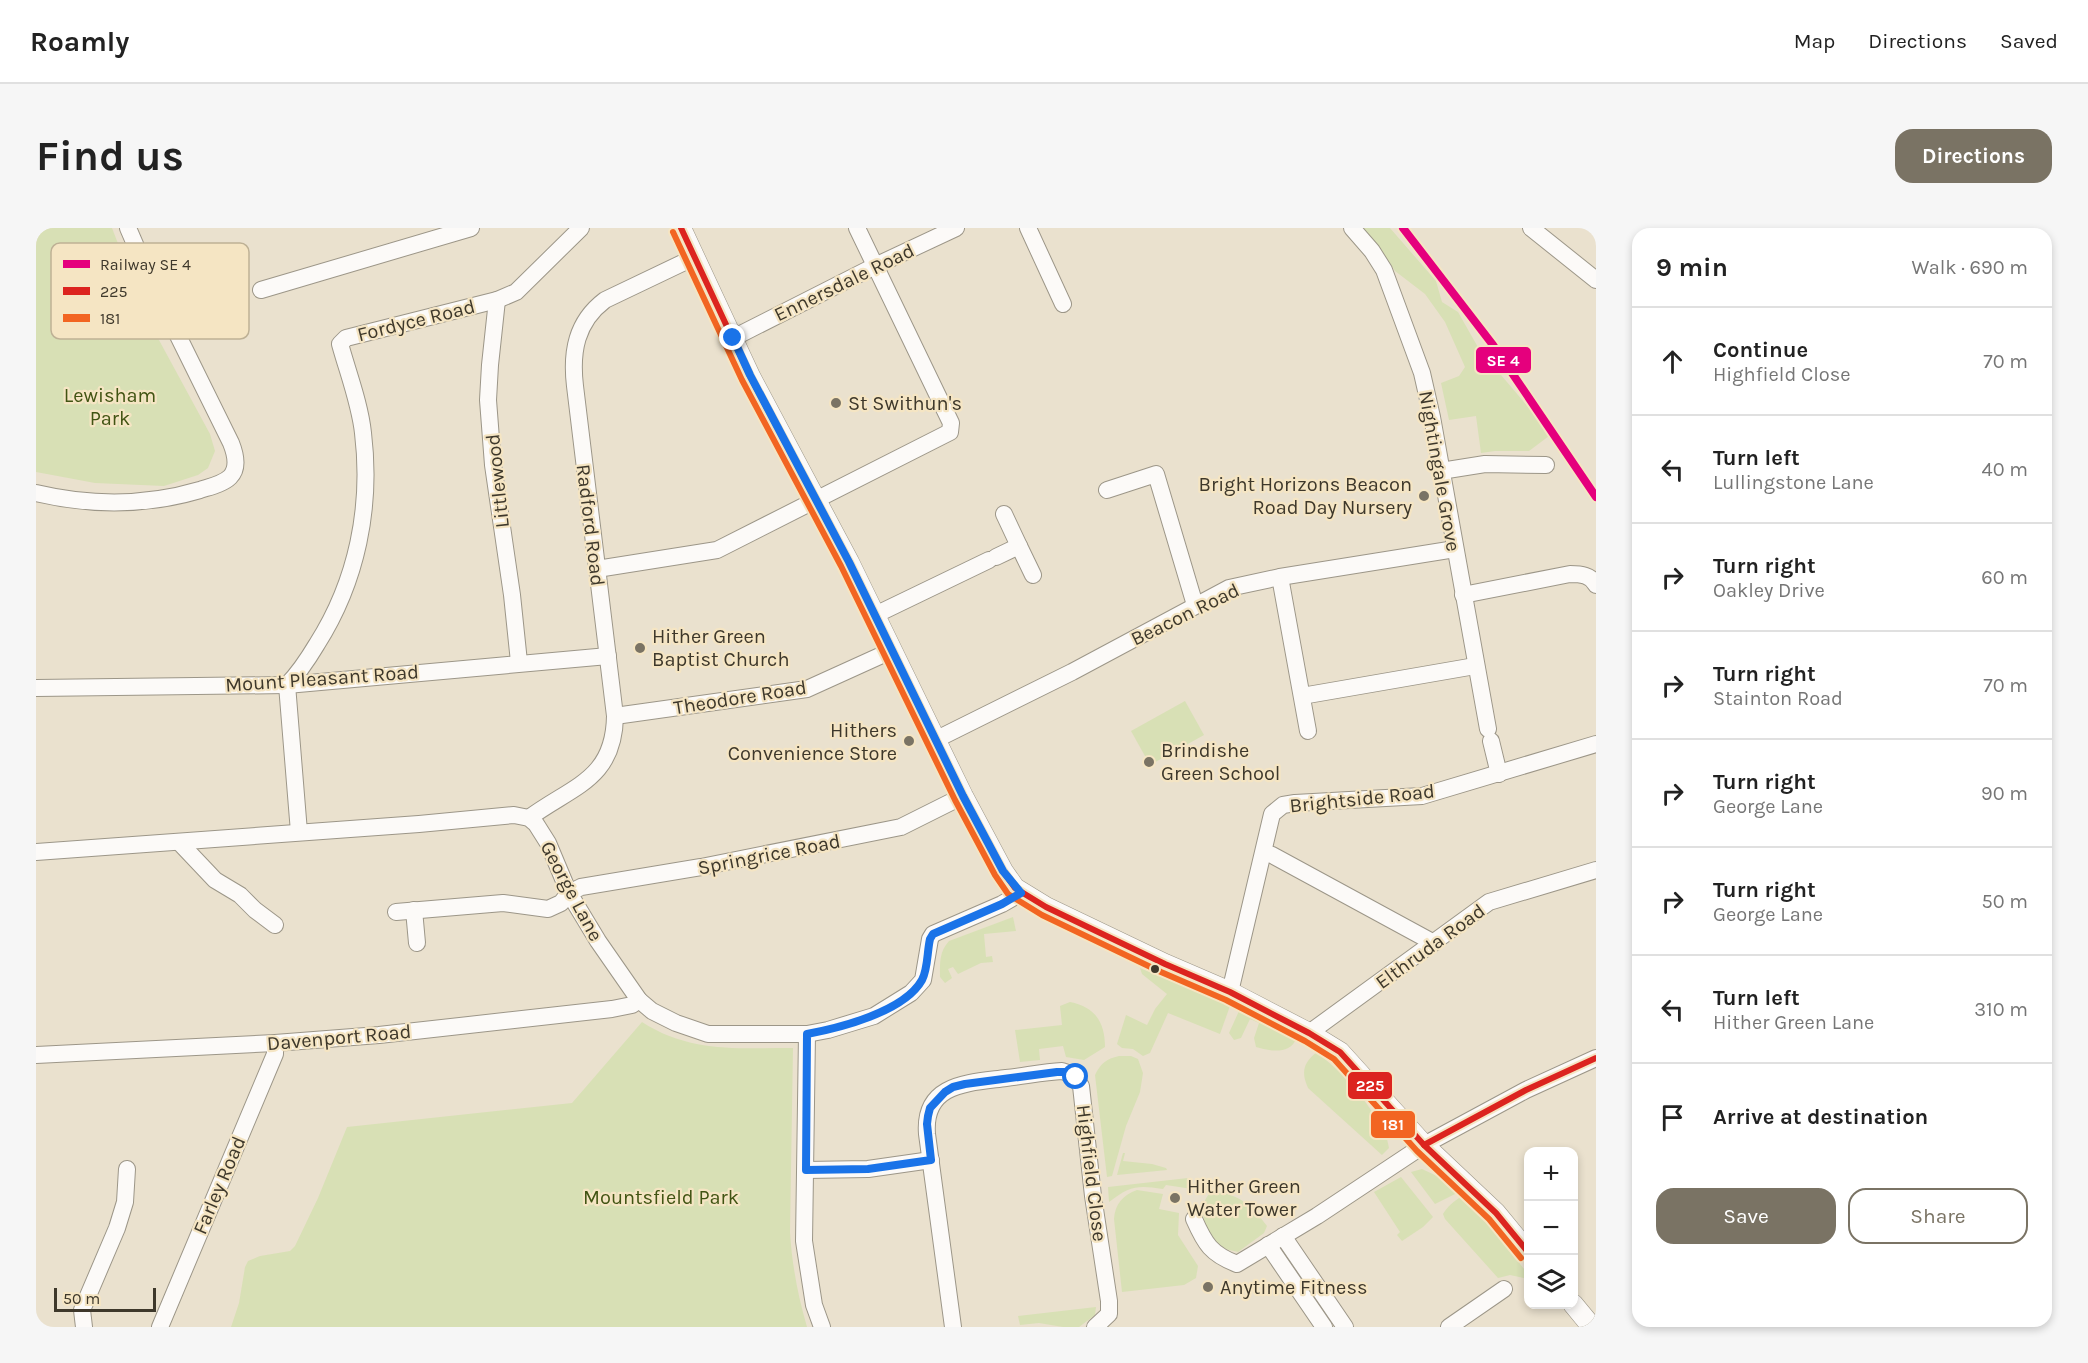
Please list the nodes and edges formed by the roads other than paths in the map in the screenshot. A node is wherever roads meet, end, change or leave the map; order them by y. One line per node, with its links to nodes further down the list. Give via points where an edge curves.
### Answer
1 (128, 228): 10 (street)
2 (471, 228): 14 (street)
3 (580, 228): 15 (street, Fordyce Road, via 516,292)
4 (681, 228): 11 (street)
5 (857, 228): 12 (street)
6 (956, 228): 12 (street, Ennersdale Road)
7 (1028, 228): 16 (street)
8 (1352, 228): 20 (street, Nightingale Grove, via 1379,261 1409,334 1428,397)
9 (1531, 228): 13 (street)
10 (135, 243)
11 (695, 257): 17 (street); 27 (street, Radford Road, via 605,300 588,318 575,345 575,386)
12 (874, 266): 17 (street, Ennersdale Road); 23 (street, via 951,430 948,435)
13 (1596, 280)
14 (261, 290)
15 (497, 300): 36 (street, Littlewood, via 488,400); 38 (street, Fordyce Road, via 346,338 340,344 363,431 367,476 362,531 339,603 297,675)
16 (1063, 304)
17 (733, 338): 23 (street)
18 (180, 339): 22 (street, via 231,443 236,457 230,477 215,485 153,500 113,504)
19 (1546, 465): 20 (street, via 1485,464)
20 (1441, 471): 26 (street, Nightingale Grove)
21 (1107, 490): 32 (street, via 1156,474)
22 (36, 493)
23 (816, 500): 27 (street, via 717,550); 33 (street)
24 (1004, 514): 25 (street)
25 (1019, 546): 28 (street); 33 (street)
26 (1455, 549): 29 (street, Beacon Road); 31 (street, Nightingale Grove)
27 (597, 569): 35 (street, Radford Road)
28 (1033, 575)
29 (1280, 577): 32 (street, Beacon Road, via 1229,588); 40 (street)
30 (1596, 585): 31 (street, via 1585,575 1570,574)
31 (1463, 595): 37 (street, Nightingale Grove)
32 (1196, 605): 43 (street, Beacon Road)
33 (875, 615): 34 (street)
34 (893, 650): 41 (street, Theodore Road, via 807,689); 43 (street)
35 (608, 656): 36 (street, Mount Pleasant Road); 41 (street, Radford Road)
36 (519, 662): 38 (street, Mount Pleasant Road)
37 (1475, 666): 40 (street); 45 (street, Nightingale Grove)
38 (287, 685): 39 (street, Mount Pleasant Road); 48 (street)
39 (36, 688)
40 (1302, 696): 42 (street)
41 (615, 716): 47 (street, Radford Road, via 611,748 602,765 582,785)
42 (1308, 731)
43 (935, 740): 46 (street)
44 (1596, 744): 45 (street, Brightside Road)
45 (1499, 774): 51 (street, Brightside Road, via 1422,796 1282,805 1272,814)
46 (963, 796): 53 (street, Springrice Road, via 901,828 581,887); 54 (street, via 1003,871)
47 (529, 818): 48 (street, via 514,814); 53 (street, George Lane, via 548,843)
48 (299, 832): 49 (street)
49 (179, 842): 50 (street); 57 (street, via 214,880 240,895)
50 (36, 852)
51 (1264, 852): 59 (street); 60 (street, Brightside Road)
52 (1596, 870): 59 (street, Elthruda Road, via 1489,902)
53 (569, 893): 55 (street, Springrice Road, via 561,903 548,909 503,903); 61 (street, George Lane)
54 (1021, 893): 60 (street); 63 (street, George Lane, via 933,934 923,980 897,1003 874,1016)
55 (414, 910): 56 (street, Springrice Road); 58 (street)
56 (396, 912)
57 (275, 925)
58 (417, 943)
59 (1434, 943): 62 (street, Elthruda Road)
60 (1230, 993): 62 (street)
61 (639, 1000): 63 (street, George Lane, via 676,1023 708,1034); 64 (street, Davenport Road, via 612,1010)
62 (1310, 1033): 67 (street, via 1340,1052)
63 (807, 1034): 70 (street)
64 (275, 1043): 65 (street, Davenport Road); 77 (street, Farley Road, via 275,1054)
65 (36, 1055)
66 (1596, 1058): 67 (street, via 1526,1089)
67 (1424, 1145): 72 (street, via 1314,1211); 73 (street, via 1496,1213)
68 (931, 1160): 70 (street, via 868,1169); 79 (street); 80 (street, Highfield Close, via 927,1124 930,1108 953,1087 1057,1072 1067,1072 1079,1081 1109,1301 1109,1314)
69 (127, 1169): 76 (street, via 125,1202 82,1310)
70 (806, 1170): 78 (street, via 804,1241 814,1305)
71 (1194, 1219): 72 (street, via 1215,1254 1236,1264)
72 (1276, 1240): 81 (street); 82 (street)
73 (1524, 1247)
74 (1504, 1289): 83 (street)
75 (1576, 1309): 84 (street)
76 (84, 1327)
77 (160, 1327)
78 (822, 1327)
79 (953, 1327)
80 (1095, 1327)
81 (1324, 1327)
82 (1345, 1327)
83 (1449, 1327)
84 (1592, 1327)

